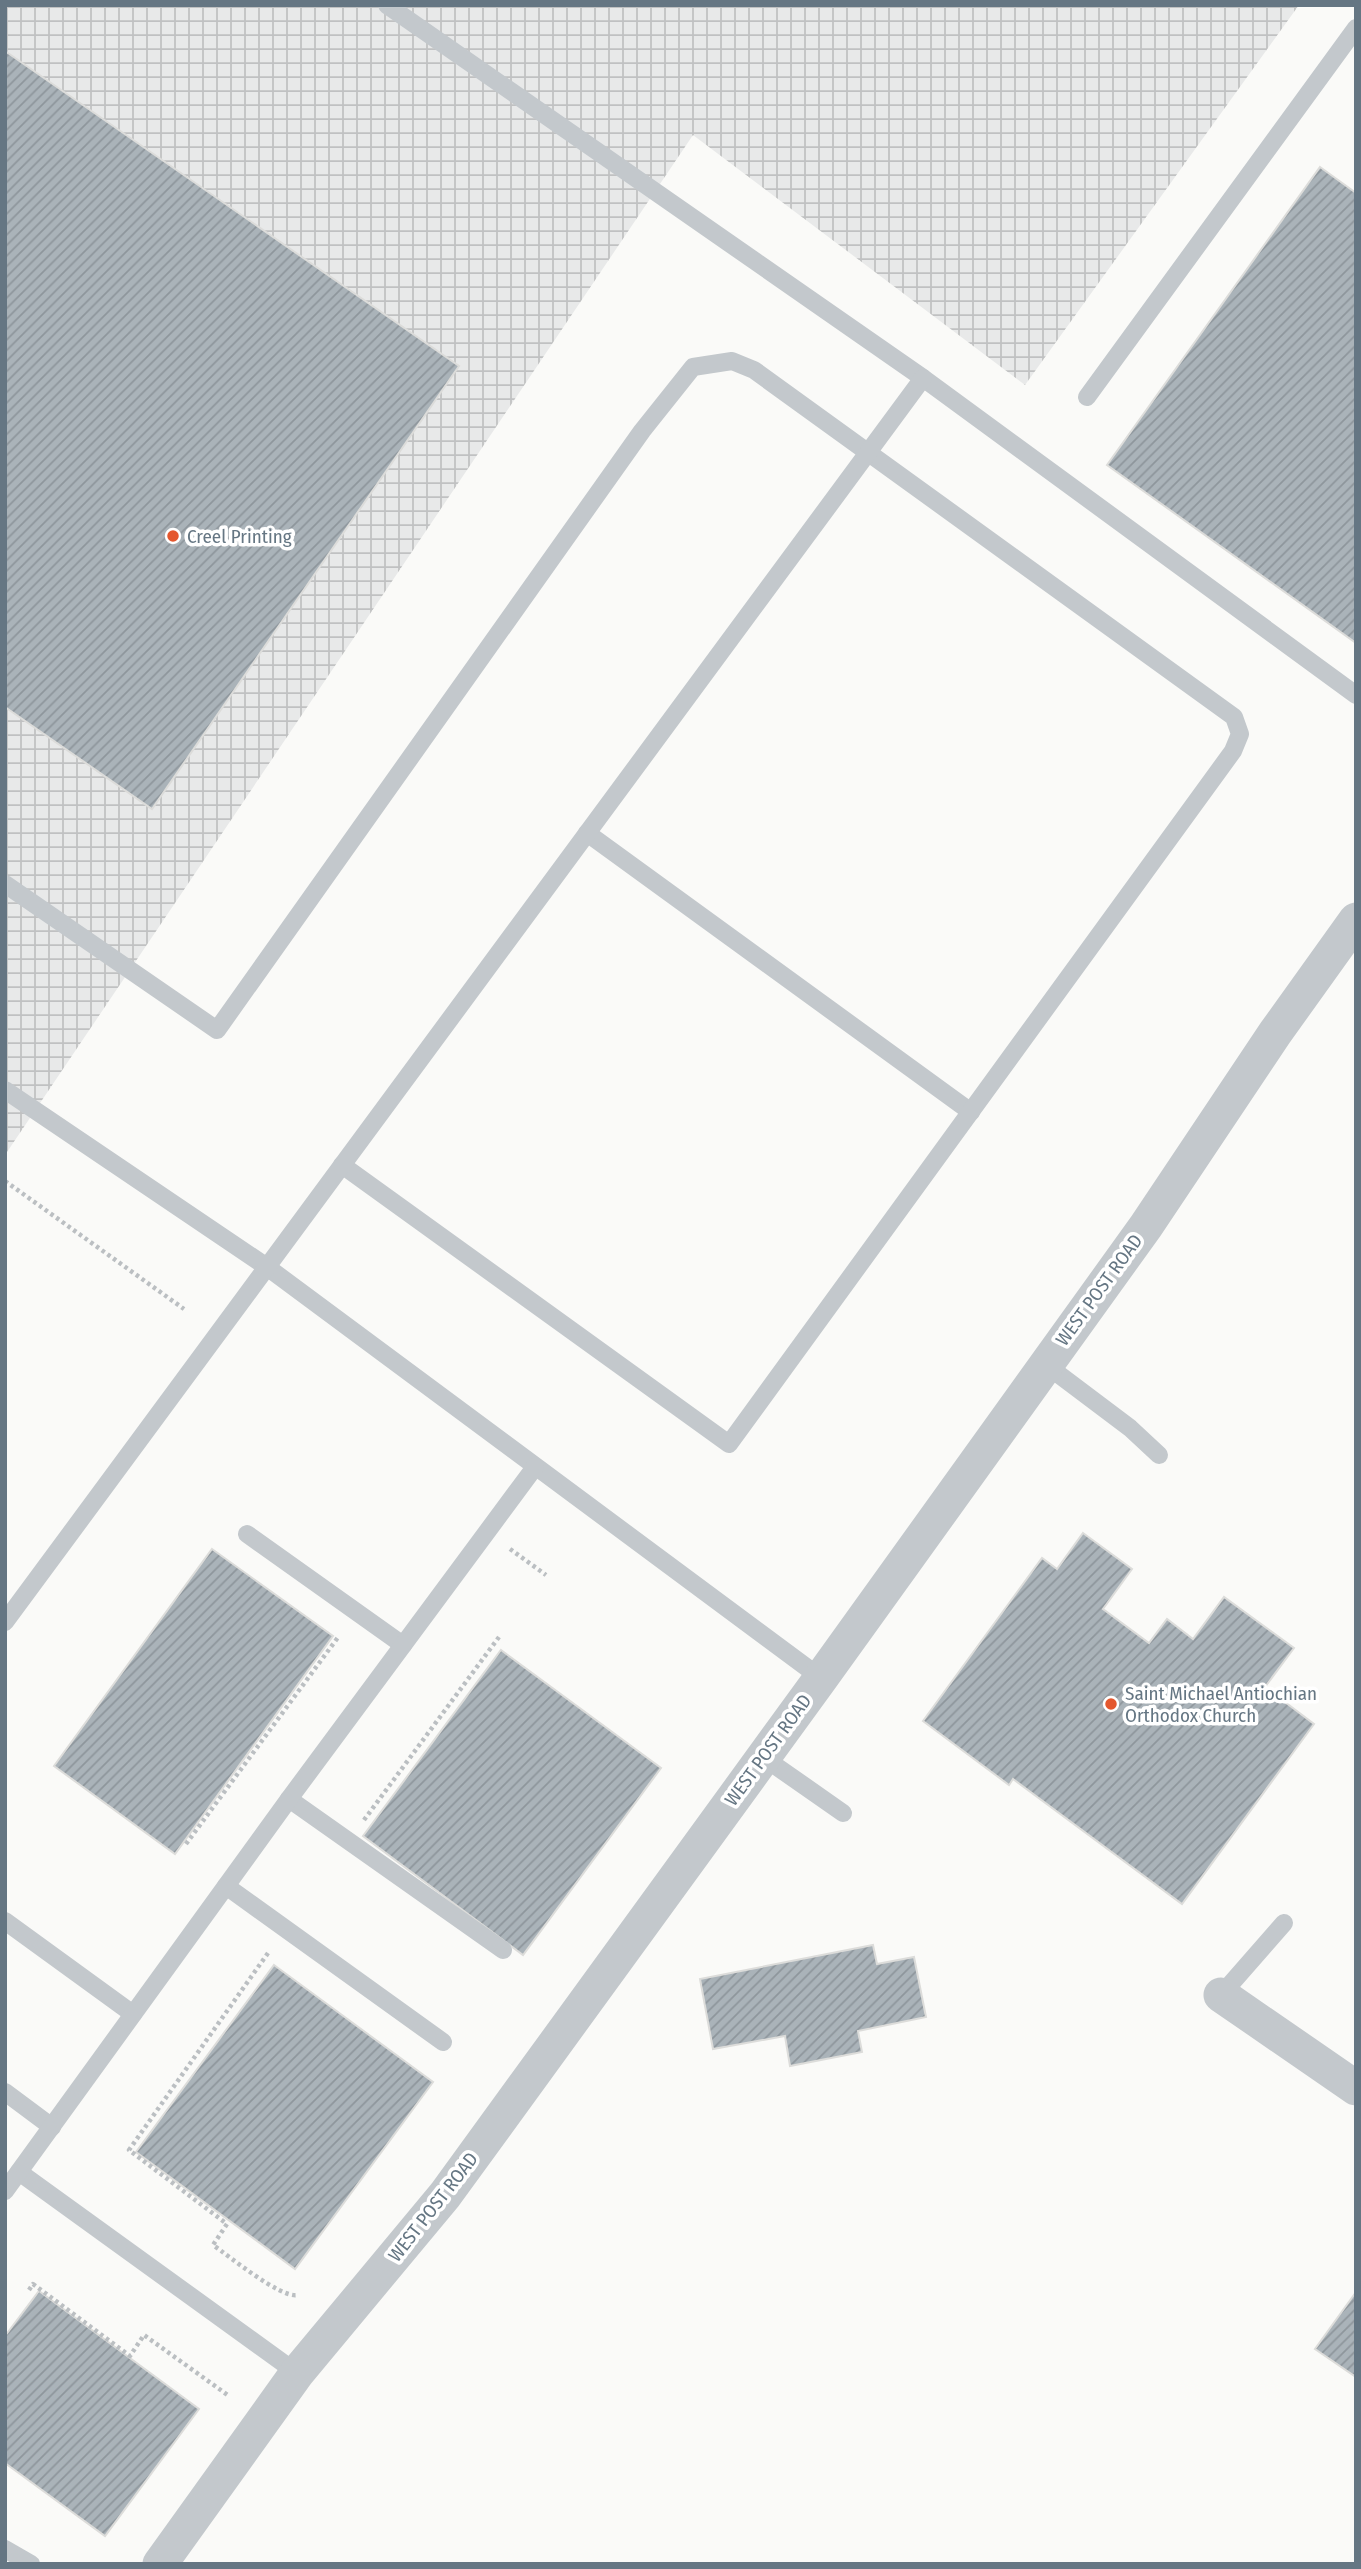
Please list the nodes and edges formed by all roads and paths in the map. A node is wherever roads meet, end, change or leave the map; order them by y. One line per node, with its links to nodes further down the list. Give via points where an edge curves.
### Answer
1 (387, 5): 3 (lane)
2 (1356, 28): 4 (lane)
3 (923, 378): 5 (lane); 6 (lane)
4 (1087, 397)
5 (868, 451): 7 (lane); 8 (lane, via 754,370 732,361 693,367 642,431 217,1030); 11 (lane, via 1234,717 1240,734 1233,751)
6 (1356, 695)
7 (587, 833): 11 (lane); 12 (lane)
8 (5, 884)
9 (1356, 920): 16 (street, WEST POST ROAD, via 1146,1226)
10 (5, 1090): 14 (lane)
11 (971, 1112): 12 (lane, via 729,1444)
12 (342, 1165): 14 (lane)
13 (5, 1181): 15 (path)
14 (267, 1267): 18 (lane); 22 (lane)
15 (184, 1309)
16 (1045, 1364): 17 (lane); 26 (street, WEST POST ROAD)
17 (1159, 1455)
18 (535, 1467): 19 (lane); 26 (lane)
19 (486, 1532): 21 (path); 25 (lane)
20 (247, 1534): 25 (lane)
21 (546, 1575)
22 (5, 1622)
23 (340, 1635): 31 (path)
24 (499, 1637): 30 (path)
25 (403, 1645): 28 (lane)
26 (821, 1678): 27 (street, WEST POST ROAD)
27 (763, 1757): 29 (lane); 47 (street, WEST POST ROAD, via 444,2195)
28 (289, 1799): 32 (lane); 36 (lane)
29 (843, 1814)
30 (362, 1824)
31 (186, 1844)
32 (226, 1886): 38 (lane); 39 (lane)
33 (5, 1921): 38 (lane)
34 (1284, 1923): 37 (lane)
35 (270, 1950): 46 (path, via 129,2150 227,2224 213,2245 272,2286)
36 (503, 1950)
37 (1221, 1995): 40 (street)
38 (133, 2014): 42 (lane)
39 (443, 2042)
40 (1356, 2088)
41 (5, 2092): 42 (lane)
42 (52, 2126): 43 (lane)
43 (19, 2172): 44 (lane); 47 (lane)
44 (5, 2191)
45 (29, 2290): 48 (path, via 33,2284 130,2356 145,2335)
46 (297, 2295)
47 (297, 2373): 51 (street, WEST POST ROAD)
48 (229, 2396)
49 (5, 2549): 50 (lane)
50 (31, 2564)
51 (160, 2564)

